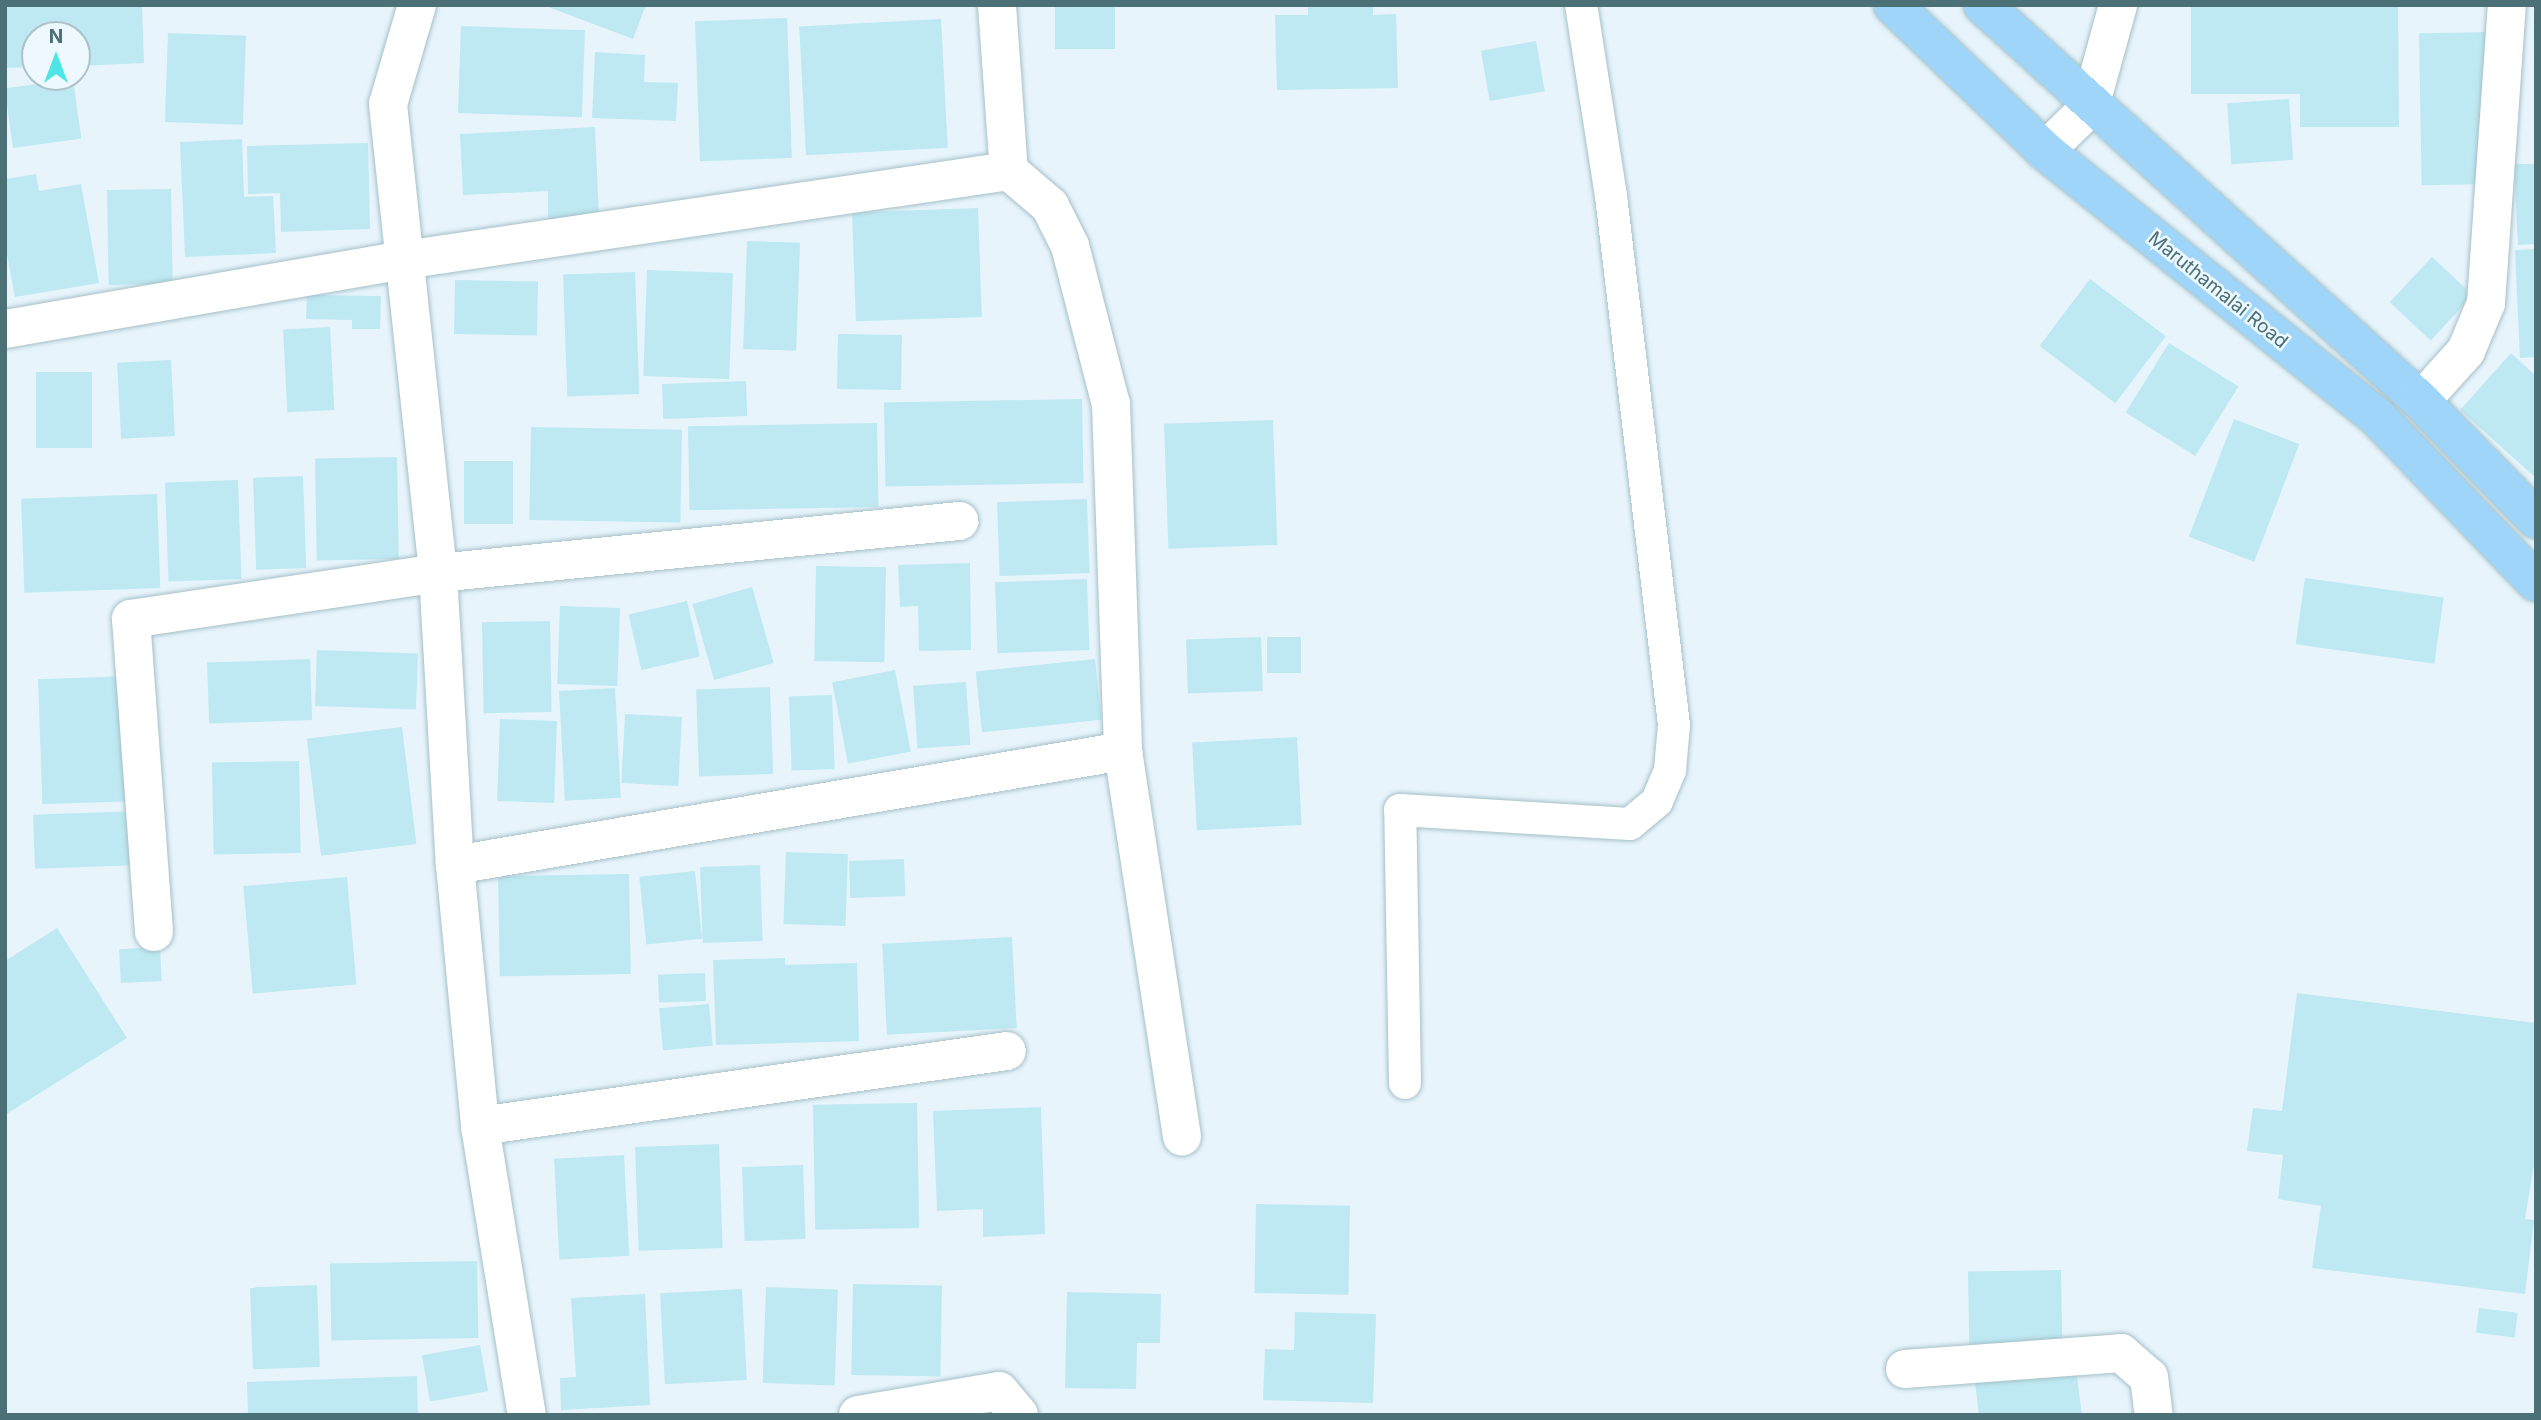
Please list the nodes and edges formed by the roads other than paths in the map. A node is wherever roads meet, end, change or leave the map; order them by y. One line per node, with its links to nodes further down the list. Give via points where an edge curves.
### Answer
1 (417, 5): 11 (street, via 388,104)
2 (997, 5): 10 (street)
3 (1581, 5): 22 (lane, via 1611,196 1671,698 1670,770 1657,801 1630,824 1400,810)
4 (1893, 5): 9 (main road, Maruthamalai Road)
5 (1983, 5): 8 (main road)
6 (2118, 5): 8 (street)
7 (2507, 5): 13 (street, via 2486,303 2466,351)
8 (2090, 107): 9 (street); 13 (main road)
9 (2045, 151): 17 (main road, Maruthamalai Road, via 2379,419)
10 (1009, 171): 11 (street); 18 (street, via 1050,206 1070,246 1111,404)
11 (404, 260): 12 (street); 16 (street)
12 (5, 329)
13 (2421, 401): 14 (main road)
14 (2536, 519)
15 (959, 521): 16 (street)
16 (438, 573): 19 (street); 20 (street, via 131,619)
17 (2536, 582)
18 (1123, 751): 19 (street); 24 (street)
19 (455, 865): 23 (street)
20 (154, 932)
21 (1007, 1051): 23 (street)
22 (1405, 1083)
23 (480, 1126): 26 (street)
24 (1182, 1137)
25 (1905, 1369): 29 (street, via 2121,1353 2149,1377)
26 (527, 1415)
27 (858, 1415): 28 (street, via 999,1391)
28 (1019, 1415)
29 (2154, 1415)

